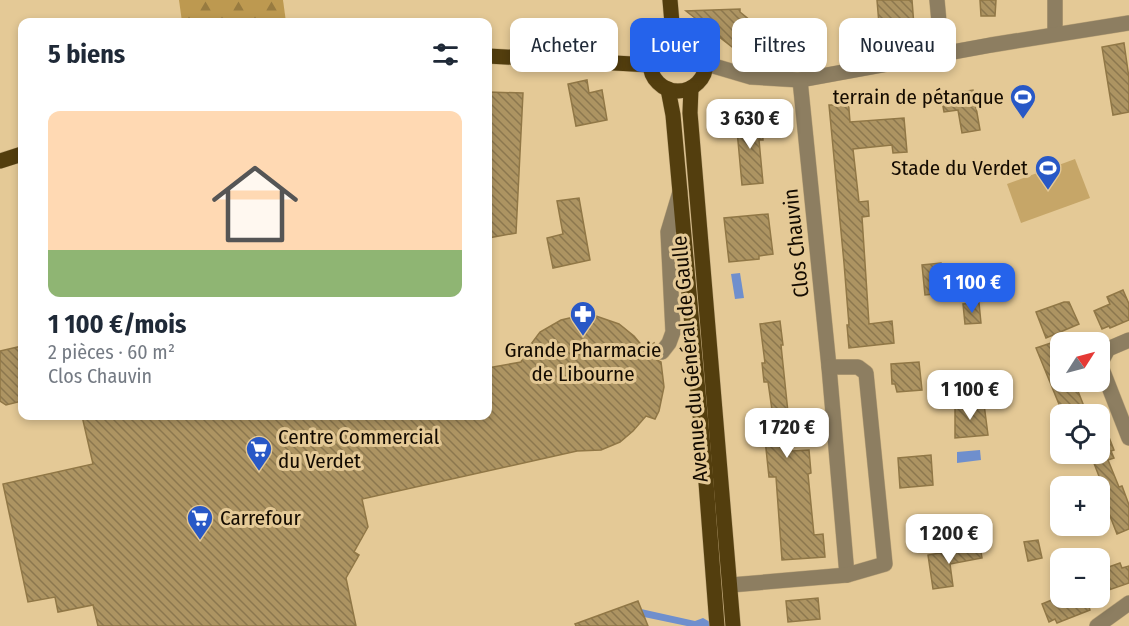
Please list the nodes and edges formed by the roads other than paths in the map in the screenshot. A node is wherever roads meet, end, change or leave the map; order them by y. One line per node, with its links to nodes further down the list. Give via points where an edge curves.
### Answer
1 (670, 0): 4 (main road)
2 (937, 0): 5 (street)
3 (1055, 0): 7 (street)
4 (672, 18)
5 (939, 18)
6 (1129, 23): 7 (street)
7 (1055, 34): 8 (street)
8 (956, 52)
9 (492, 56): 10 (main road)
10 (630, 64)
11 (720, 68): 15 (street, via 751,77)
12 (653, 72): 17 (main road, Avenue du Général de Gaulle)
13 (704, 72): 16 (main road)
14 (845, 72): 15 (street)
15 (800, 80): 23 (street, Clos Chauvin)
16 (691, 88): 17 (main road); 26 (main road, Avenue du Général de Gaulle, via 690,114)
17 (668, 89): 20 (main road, Avenue du Général de Gaulle)
18 (18, 154): 19 (main road)
19 (0, 161)
20 (680, 192): 22 (street, via 668,232 674,332); 28 (main road, Avenue du Général de Gaulle)
21 (1129, 340): 24 (street, via 1108,349 1100,364)
22 (662, 352)
23 (829, 367): 25 (street, Clos Chauvin); 25 (street, via 858,367 866,373 885,564)
24 (1129, 438)
25 (847, 575): 26 (street)
26 (731, 585): 29 (main road, Avenue du Général de Gaulle)
27 (1129, 603): 30 (street)
28 (717, 626)
29 (733, 626)
30 (1097, 626)

